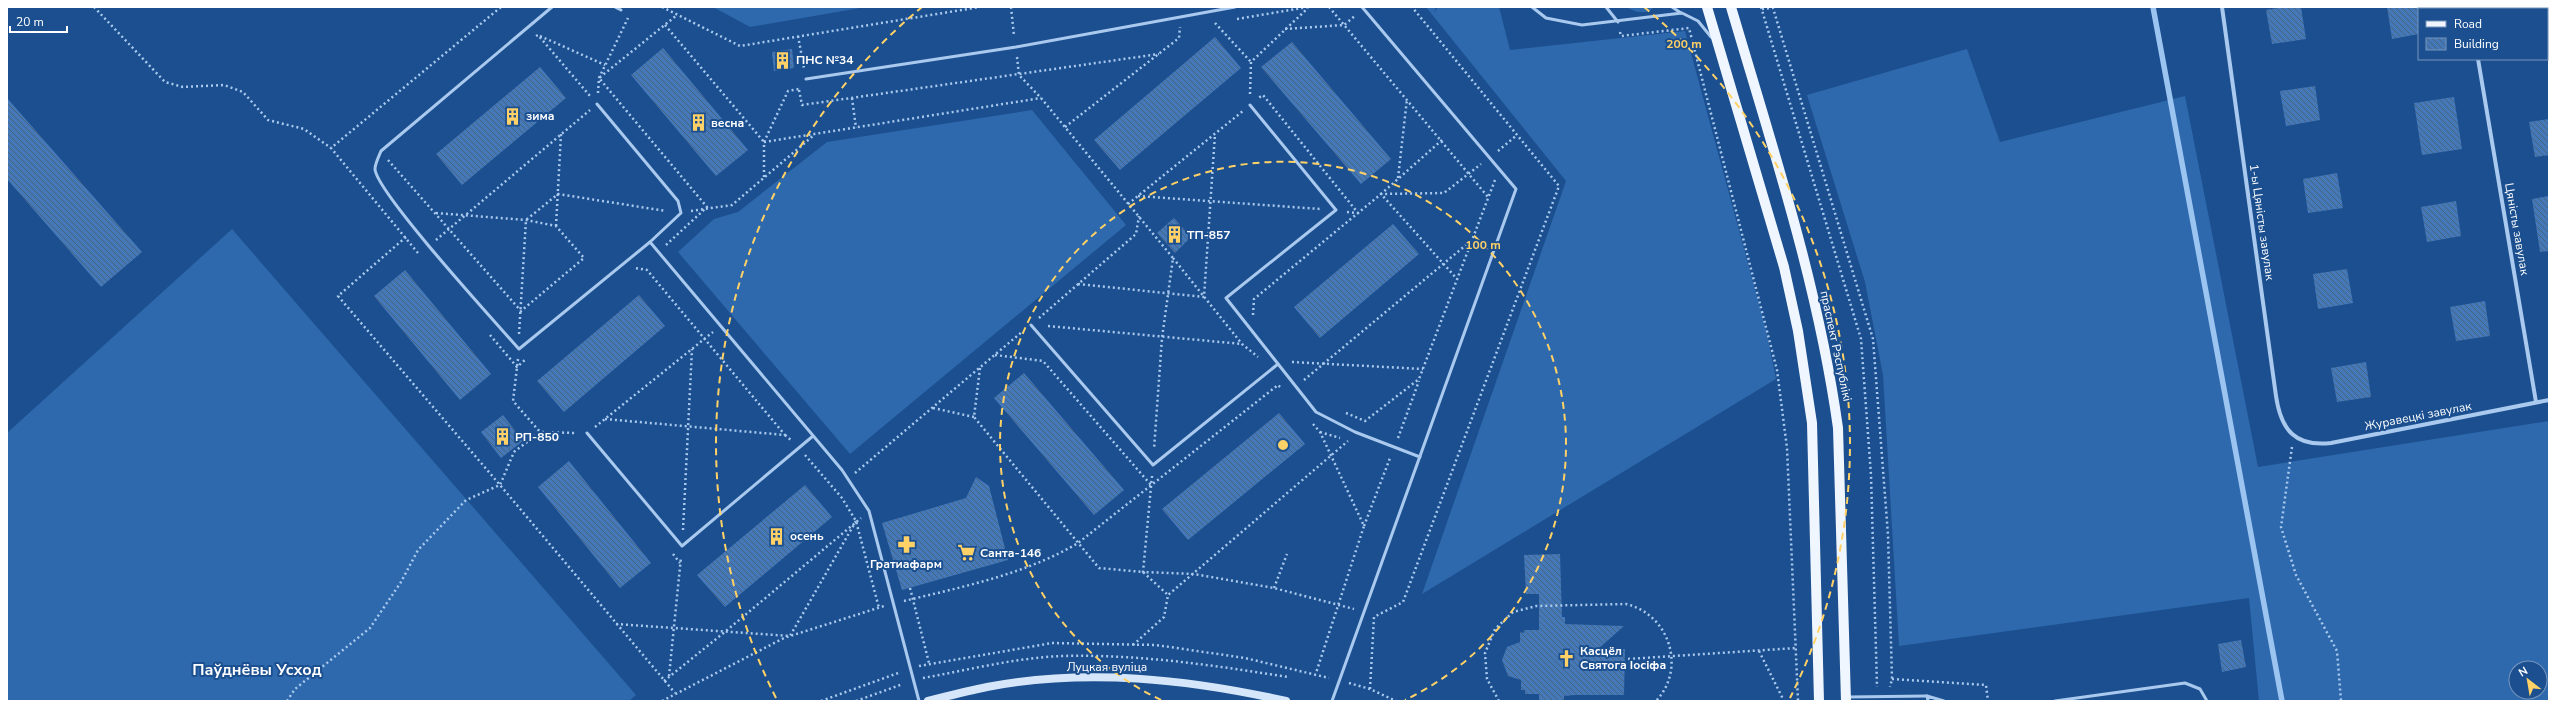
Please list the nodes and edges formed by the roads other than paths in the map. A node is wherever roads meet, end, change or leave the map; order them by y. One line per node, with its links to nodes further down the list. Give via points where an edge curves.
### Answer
1 (552, 7): 19 (lane, via 381,151 375,168 380,184 415,229 518,349)
2 (615, 7): 11 (lane)
3 (1235, 7): 16 (lane, via 1016,47)
4 (1532, 7): 13 (lane, via 1546,18 1582,25)
5 (1606, 7): 13 (lane)
6 (1672, 7): 12 (lane)
7 (1707, 7): 14 (main road)
8 (1731, 7): 29 (main road, праспект Рэспублікі, via 1794,222 1822,331 1833,390 1838,428)
9 (2222, 7): 26 (street, 1-ы Цяністы завулак, via 2278,408 2286,428)
10 (1363, 8): 27 (lane, via 1516,189)
11 (621, 10)
12 (1682, 14): 13 (lane); 14 (lane, via 1691,16 1705,28)
13 (1618, 22)
14 (1722, 59): 34 (main road, via 1784,267 1798,331 1812,423)
15 (2478, 60): 23 (street, Цяністы завулак)
16 (806, 79)
17 (597, 104): 19 (lane, via 678,200 681,213)
18 (1250, 105): 21 (lane, via 1336,210 1226,298)
19 (650, 242): 25 (lane)
20 (1031, 325): 21 (lane, via 1153,465)
21 (1278, 364): 27 (lane, via 1316,412 1355,432)
22 (2549, 400): 23 (street, Журавецкі завулак)
23 (2536, 402): 26 (street, Журавецкі завулак, via 2331,443 2310,443)
24 (587, 433): 25 (lane, via 682,546)
25 (813, 436): 30 (lane, via 848,479 869,511)
26 (2293, 436)
27 (1420, 457): 33 (lane)
28 (1927, 696): 29 (lane); 35 (lane); 36 (lane)
29 (1846, 699)
30 (919, 701)
31 (928, 701): 32 (street, Луцкая вуліца, via 987,687 1043,679 1086,677 1178,680)
32 (1286, 701)
33 (1332, 701)
34 (1819, 701)
35 (1928, 701)
36 (1944, 701)
37 (2055, 701): 38 (lane, via 2185,683 2200,689)
38 (2207, 701)

